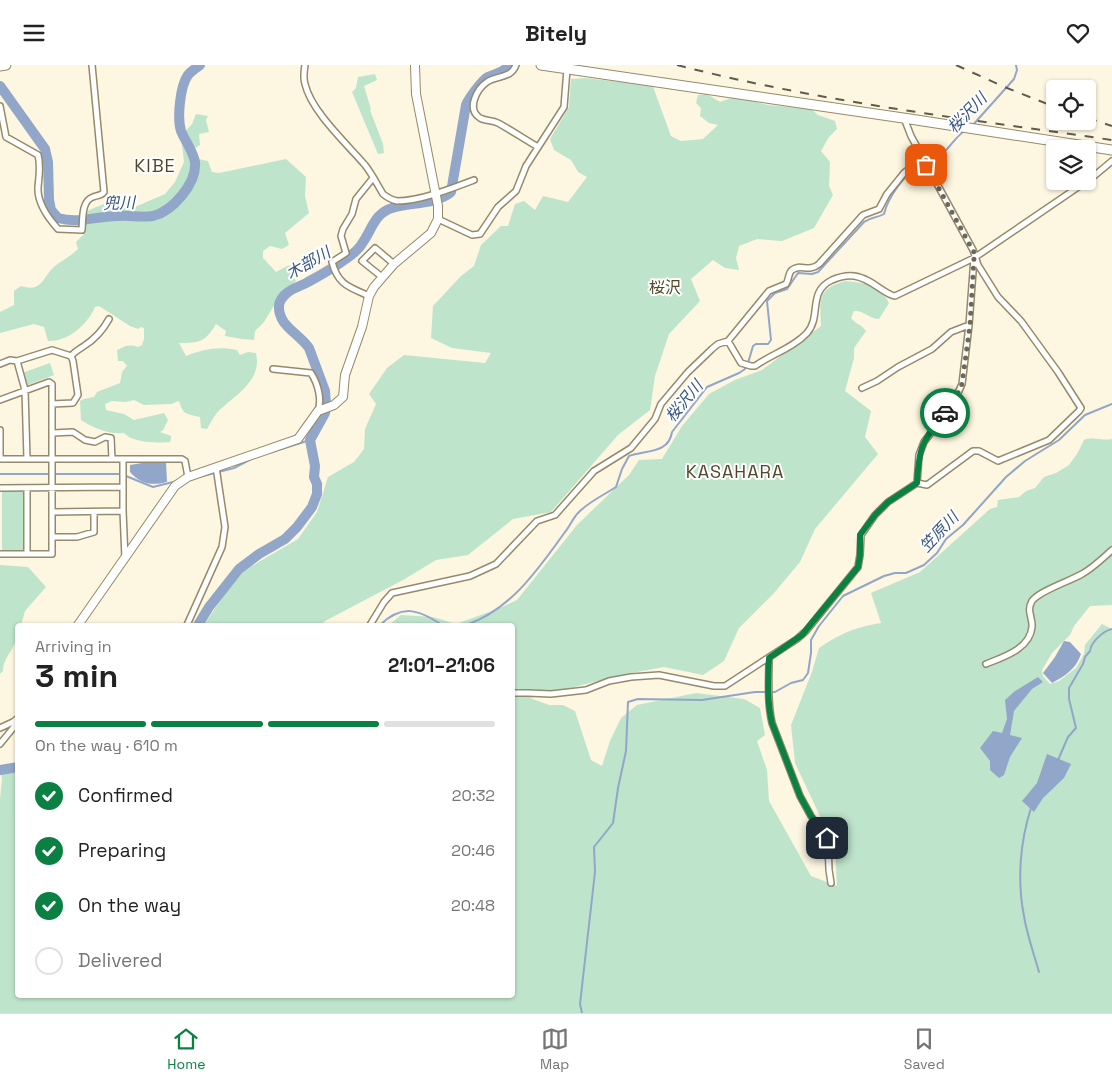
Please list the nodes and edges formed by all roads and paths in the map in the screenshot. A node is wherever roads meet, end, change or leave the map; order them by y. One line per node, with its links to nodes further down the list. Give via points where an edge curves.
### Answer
1 (6, 65): 7 (highway)
2 (92, 65): 9 (street, via 104,193 87,201 82,230 58,229 50,220 38,189 38,155 6,137)
3 (305, 65): 16 (street, via 305,86 310,96 332,130)
4 (416, 65): 19 (street, via 416,94)
5 (516, 65): 11 (street, via 511,73 487,82 472,107 482,119 496,121)
6 (541, 65): 8 (highway)
7 (0, 66)
8 (562, 67): 10 (highway); 11 (street, via 564,107)
9 (0, 106)
10 (904, 118): 12 (highway); 13 (street)
11 (538, 147): 20 (street, via 516,191 498,207 480,234 472,235)
12 (1112, 150)
13 (925, 161): 21 (street); 27 (street, via 904,173 878,209 863,215 819,265 811,269 794,268 786,284 765,295)
14 (1112, 161): 15 (street)
15 (1096, 174)
16 (373, 178): 19 (street, via 383,194 396,201); 24 (street, via 356,199 343,229 341,236 346,253 332,262 335,274 342,281)
17 (474, 180): 19 (street)
18 (1074, 190): 21 (street)
19 (436, 194): 20 (street)
20 (438, 219): 22 (street, via 431,233)
21 (975, 257): 26 (street); 27 (street, via 895,296 888,295 866,279 854,276 829,281 816,295 813,322 806,334 750,367 743,365); 46 (street, via 998,297 1021,321 1081,408 1049,440 998,461 973,451 927,485)
22 (394, 264): 23 (street); 23 (street, via 375,248 362,261)
23 (382, 277): 24 (street)
24 (369, 296): 36 (street, via 362,327 344,375 343,397 334,405)
25 (109, 319): 28 (street, via 102,331)
26 (970, 325): 32 (street, via 951,332 932,349); 46 (street, via 962,384 953,404 924,442 919,455)
27 (728, 341): 61 (street, via 718,344 688,372 661,404 655,419 630,447 594,471 555,515 537,521 496,564 470,576 392,593)
28 (71, 356): 29 (street, via 52,350); 35 (street, via 78,395 73,403)
29 (17, 361): 30 (street, via 10,360); 33 (street)
30 (0, 365)
31 (274, 369): 36 (street, via 311,373 320,397)
32 (862, 388)
33 (25, 390): 34 (street); 35 (street, via 49,382 52,384); 41 (street)
34 (0, 400)
35 (52, 404): 38 (street)
36 (318, 411): 44 (street, via 298,439)
37 (0, 430): 40 (street)
38 (53, 433): 39 (street); 42 (street, via 73,432 85,441 95,442 111,438)
39 (53, 458): 41 (street); 42 (street); 50 (street)
40 (0, 459): 41 (street)
41 (27, 459)
42 (112, 459): 43 (street)
43 (124, 459): 45 (street, via 182,459); 47 (street)
44 (216, 467): 45 (street); 60 (street, via 225,527 222,547)
45 (188, 477): 58 (street, via 176,487)
46 (917, 483): 62 (street, via 875,515 860,535 858,567 802,635)
47 (123, 487): 50 (street); 52 (street)
48 (0, 488): 49 (street)
49 (27, 488): 50 (street); 57 (street)
50 (53, 488): 51 (street)
51 (53, 511): 53 (street); 54 (street)
52 (123, 511): 53 (street); 58 (street)
53 (94, 512): 54 (street, via 94,532 77,537)
54 (52, 537): 57 (street, via 52,554)
55 (1112, 550): 63 (street, via 1083,574 1038,595 1028,612 1032,627 1028,638 1008,656)
56 (0, 554): 57 (street)
57 (27, 554)
58 (125, 558): 59 (street)
59 (79, 623)
60 (188, 623)
61 (371, 623)
62 (769, 658): 64 (street, via 726,686 659,675 609,681 586,690); 69 (street, via 772,723 800,796 827,838)
63 (986, 664)
64 (515, 693)
65 (15, 720): 67 (street)
66 (15, 726): 68 (street)
67 (0, 728)
68 (0, 744)
69 (831, 883)

